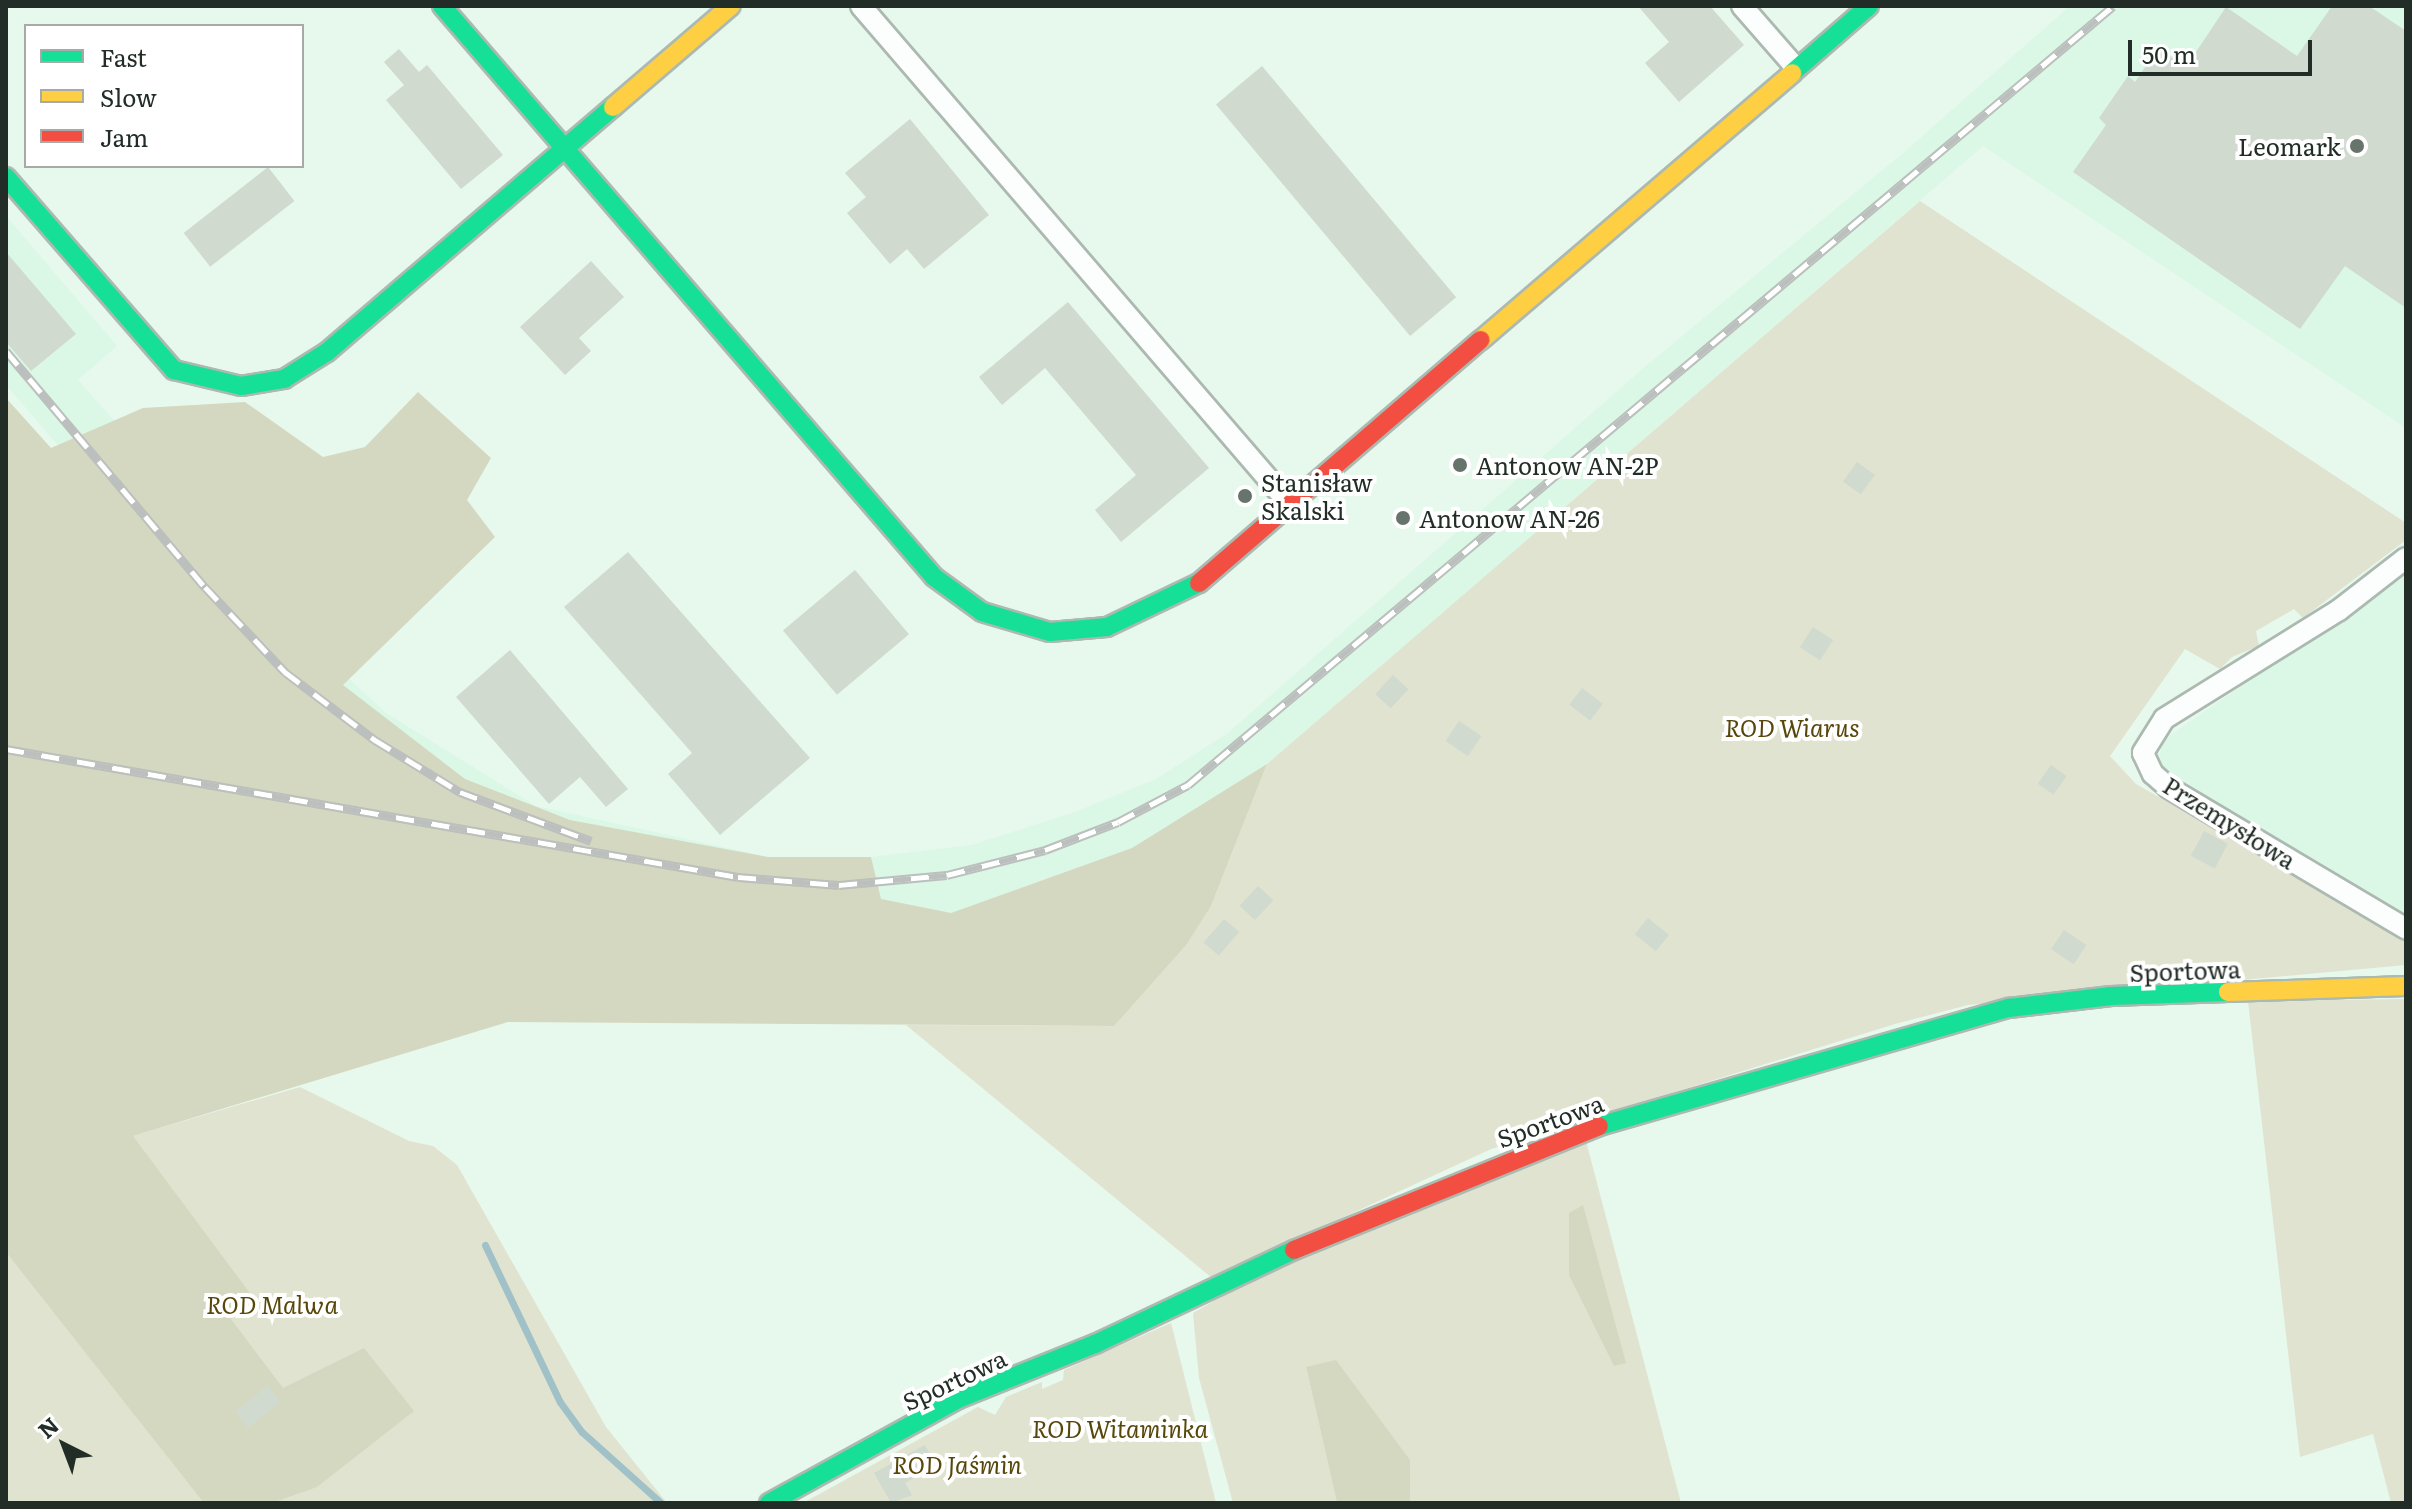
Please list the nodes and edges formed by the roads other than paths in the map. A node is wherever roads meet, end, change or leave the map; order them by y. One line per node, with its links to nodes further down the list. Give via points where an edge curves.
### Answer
1 (442, 6): 7 (street)
2 (731, 6): 7 (street)
3 (861, 6): 9 (street)
4 (1742, 6): 6 (street)
5 (1869, 6): 6 (street)
6 (1796, 68): 9 (street)
7 (565, 148): 8 (street, via 327,352 284,379 241,386 174,370); 9 (street, via 934,577 982,612 1050,632 1107,627 1194,587)
8 (6, 177)
9 (1289, 503)
10 (2406, 558): 11 (street, Przemysłowa, via 2339,610 2164,719 2143,753 2153,774 2169,788)
11 (2406, 929)
12 (2406, 986): 13 (street, Sportowa, via 2111,996 2009,1008 1592,1128 1340,1228 1095,1344 958,1399)
13 (769, 1503)

